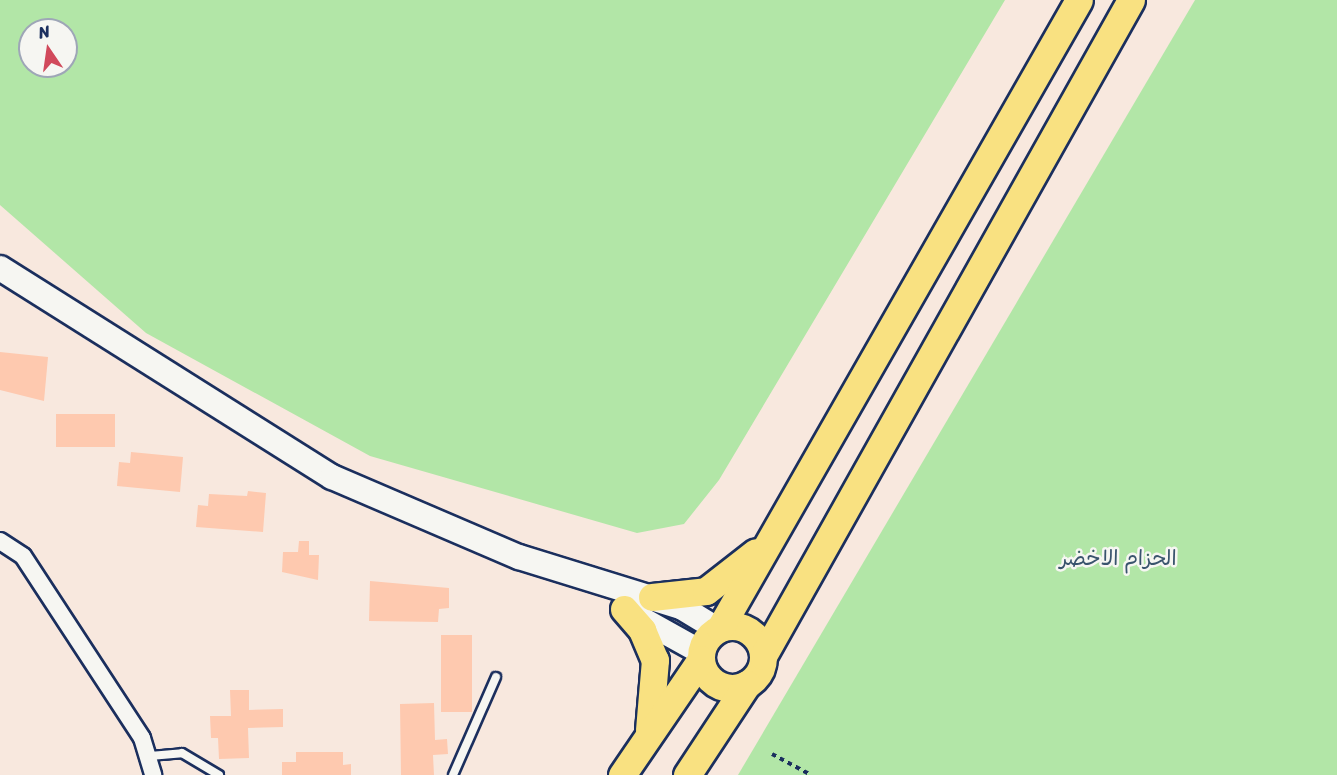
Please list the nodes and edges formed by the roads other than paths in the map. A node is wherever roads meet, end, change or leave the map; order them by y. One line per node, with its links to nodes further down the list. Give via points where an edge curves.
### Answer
1 (1079, 0): 5 (main road)
2 (1131, 0): 11 (main road)
3 (0, 268): 6 (street, via 332,477)
4 (0, 541): 15 (street, via 23,556)
5 (766, 548): 7 (main road, via 706,591); 9 (main road)
6 (601, 586): 7 (street); 8 (street)
7 (652, 597): 9 (street)
8 (624, 609): 10 (street); 14 (main road, via 642,630 655,660)
9 (718, 629): 10 (main road); 11 (main road, via 749,631)
10 (701, 656): 13 (main road, via 717,684); 14 (main road)
11 (763, 656): 13 (main road, via 757,675)
12 (496, 676): 18 (lane)
13 (747, 684): 20 (main road)
14 (649, 731): 19 (main road)
15 (150, 756): 16 (street); 17 (lane, via 182,753)
16 (153, 775)
17 (219, 775)
18 (453, 775)
19 (622, 775)
20 (687, 775)

